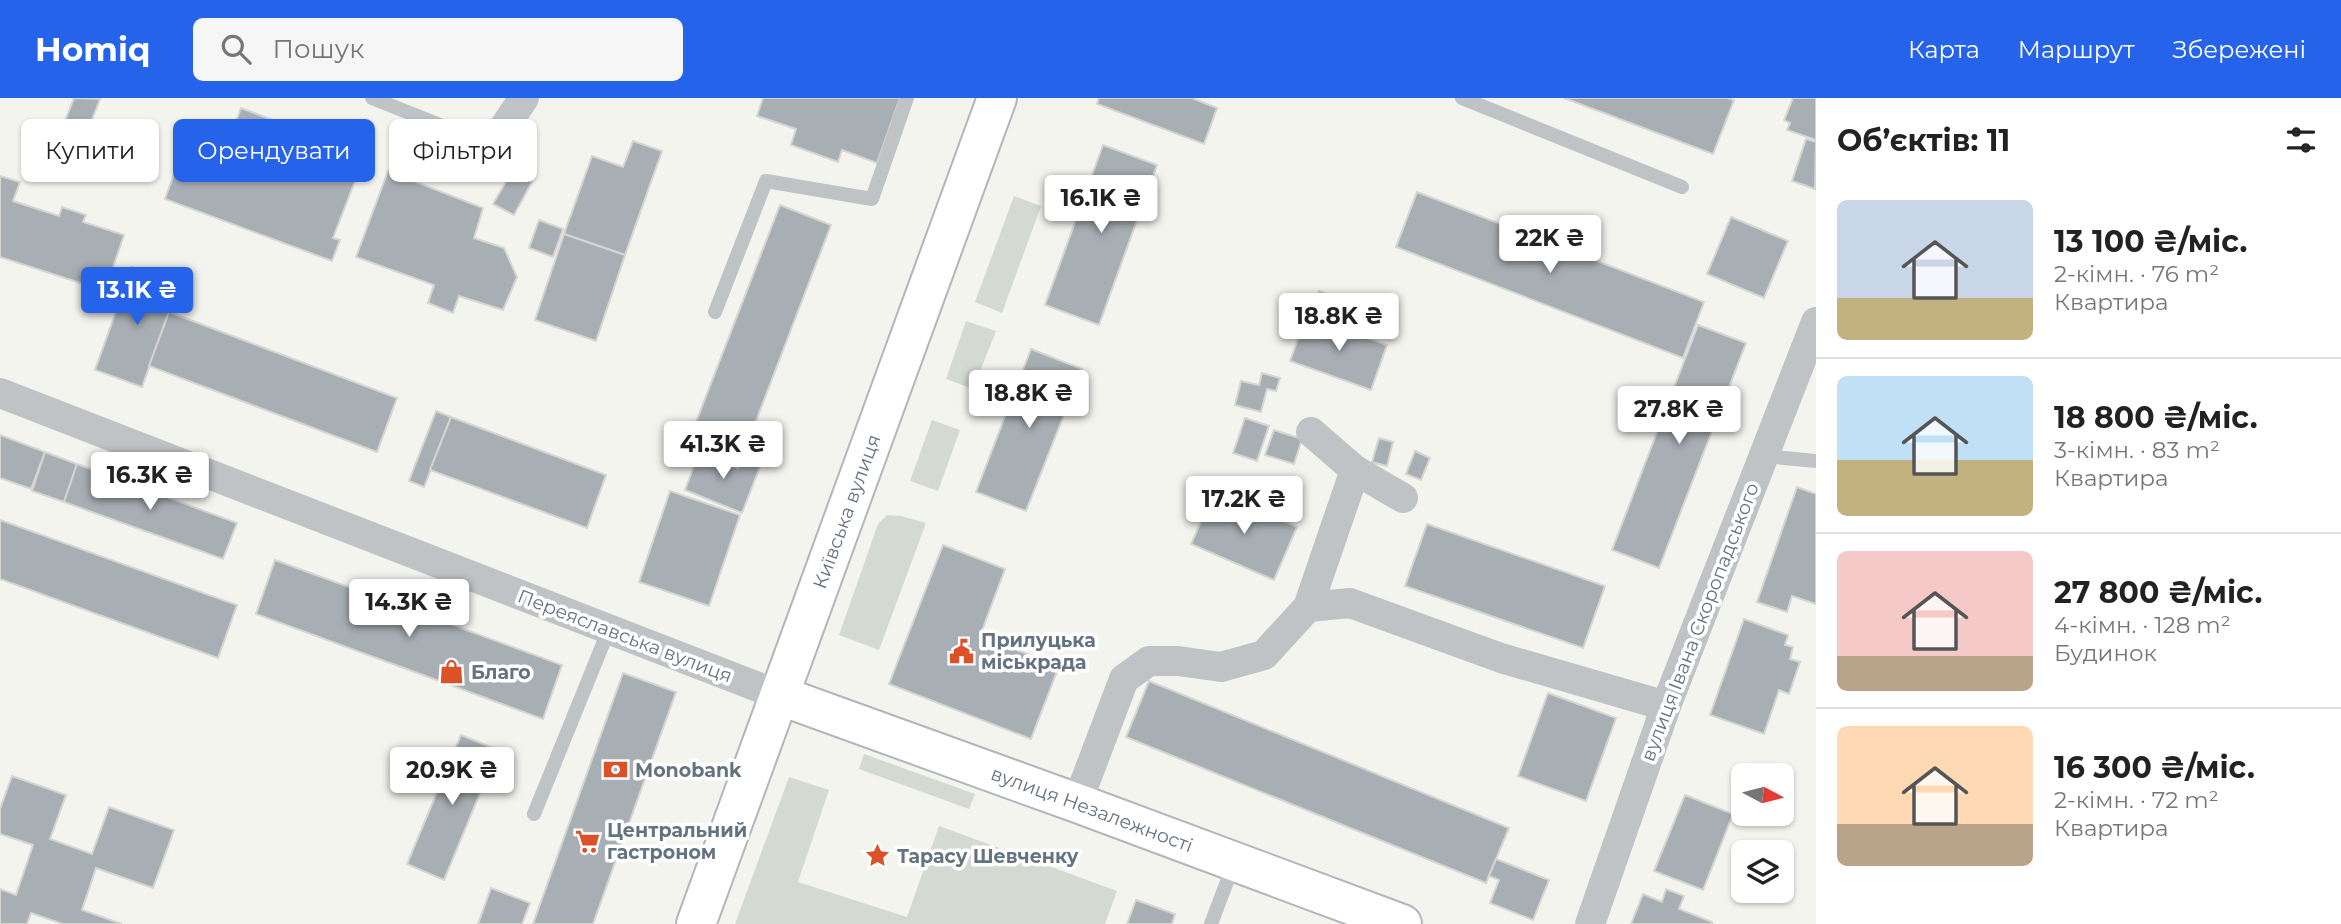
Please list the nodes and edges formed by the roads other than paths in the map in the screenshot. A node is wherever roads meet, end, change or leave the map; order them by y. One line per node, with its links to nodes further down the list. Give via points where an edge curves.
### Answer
1 (372, 98): 6 (lane)
2 (524, 98): 7 (street)
3 (907, 98): 9 (lane, via 872,199 766,181)
4 (997, 98): 19 (main road, Київська вулиця)
5 (1462, 98): 8 (lane)
6 (425, 119)
7 (510, 119)
8 (1682, 187)
9 (715, 312)
10 (1816, 322): 13 (street, вулиця Івана Скоропадського)
11 (0, 393): 18 (street, Переяславська вулиця)
12 (1311, 432): 15 (street)
13 (1764, 456): 14 (lane); 20 (street, вулиця Івана Скоропадського)
14 (1816, 461)
15 (1356, 470): 16 (street); 17 (street)
16 (1403, 498)
17 (1308, 607): 20 (street, via 1350,603 1501,659); 21 (street, via 1264,655 1221,667 1149,661 1124,679)
18 (609, 629): 19 (street, Переяславська вулиця); 22 (lane)
19 (781, 696): 21 (main road, вулиця Незалежності); 24 (main road, Київська вулиця)
20 (1666, 706): 27 (street, вулиця Івана Скоропадського)
21 (1077, 803): 23 (main road, вулиця Незалежності)
22 (534, 814)
23 (1235, 862): 25 (lane); 26 (main road, вулиця Незалежності)
24 (696, 924)
25 (1211, 924)
26 (1402, 924)
27 (1590, 924)

